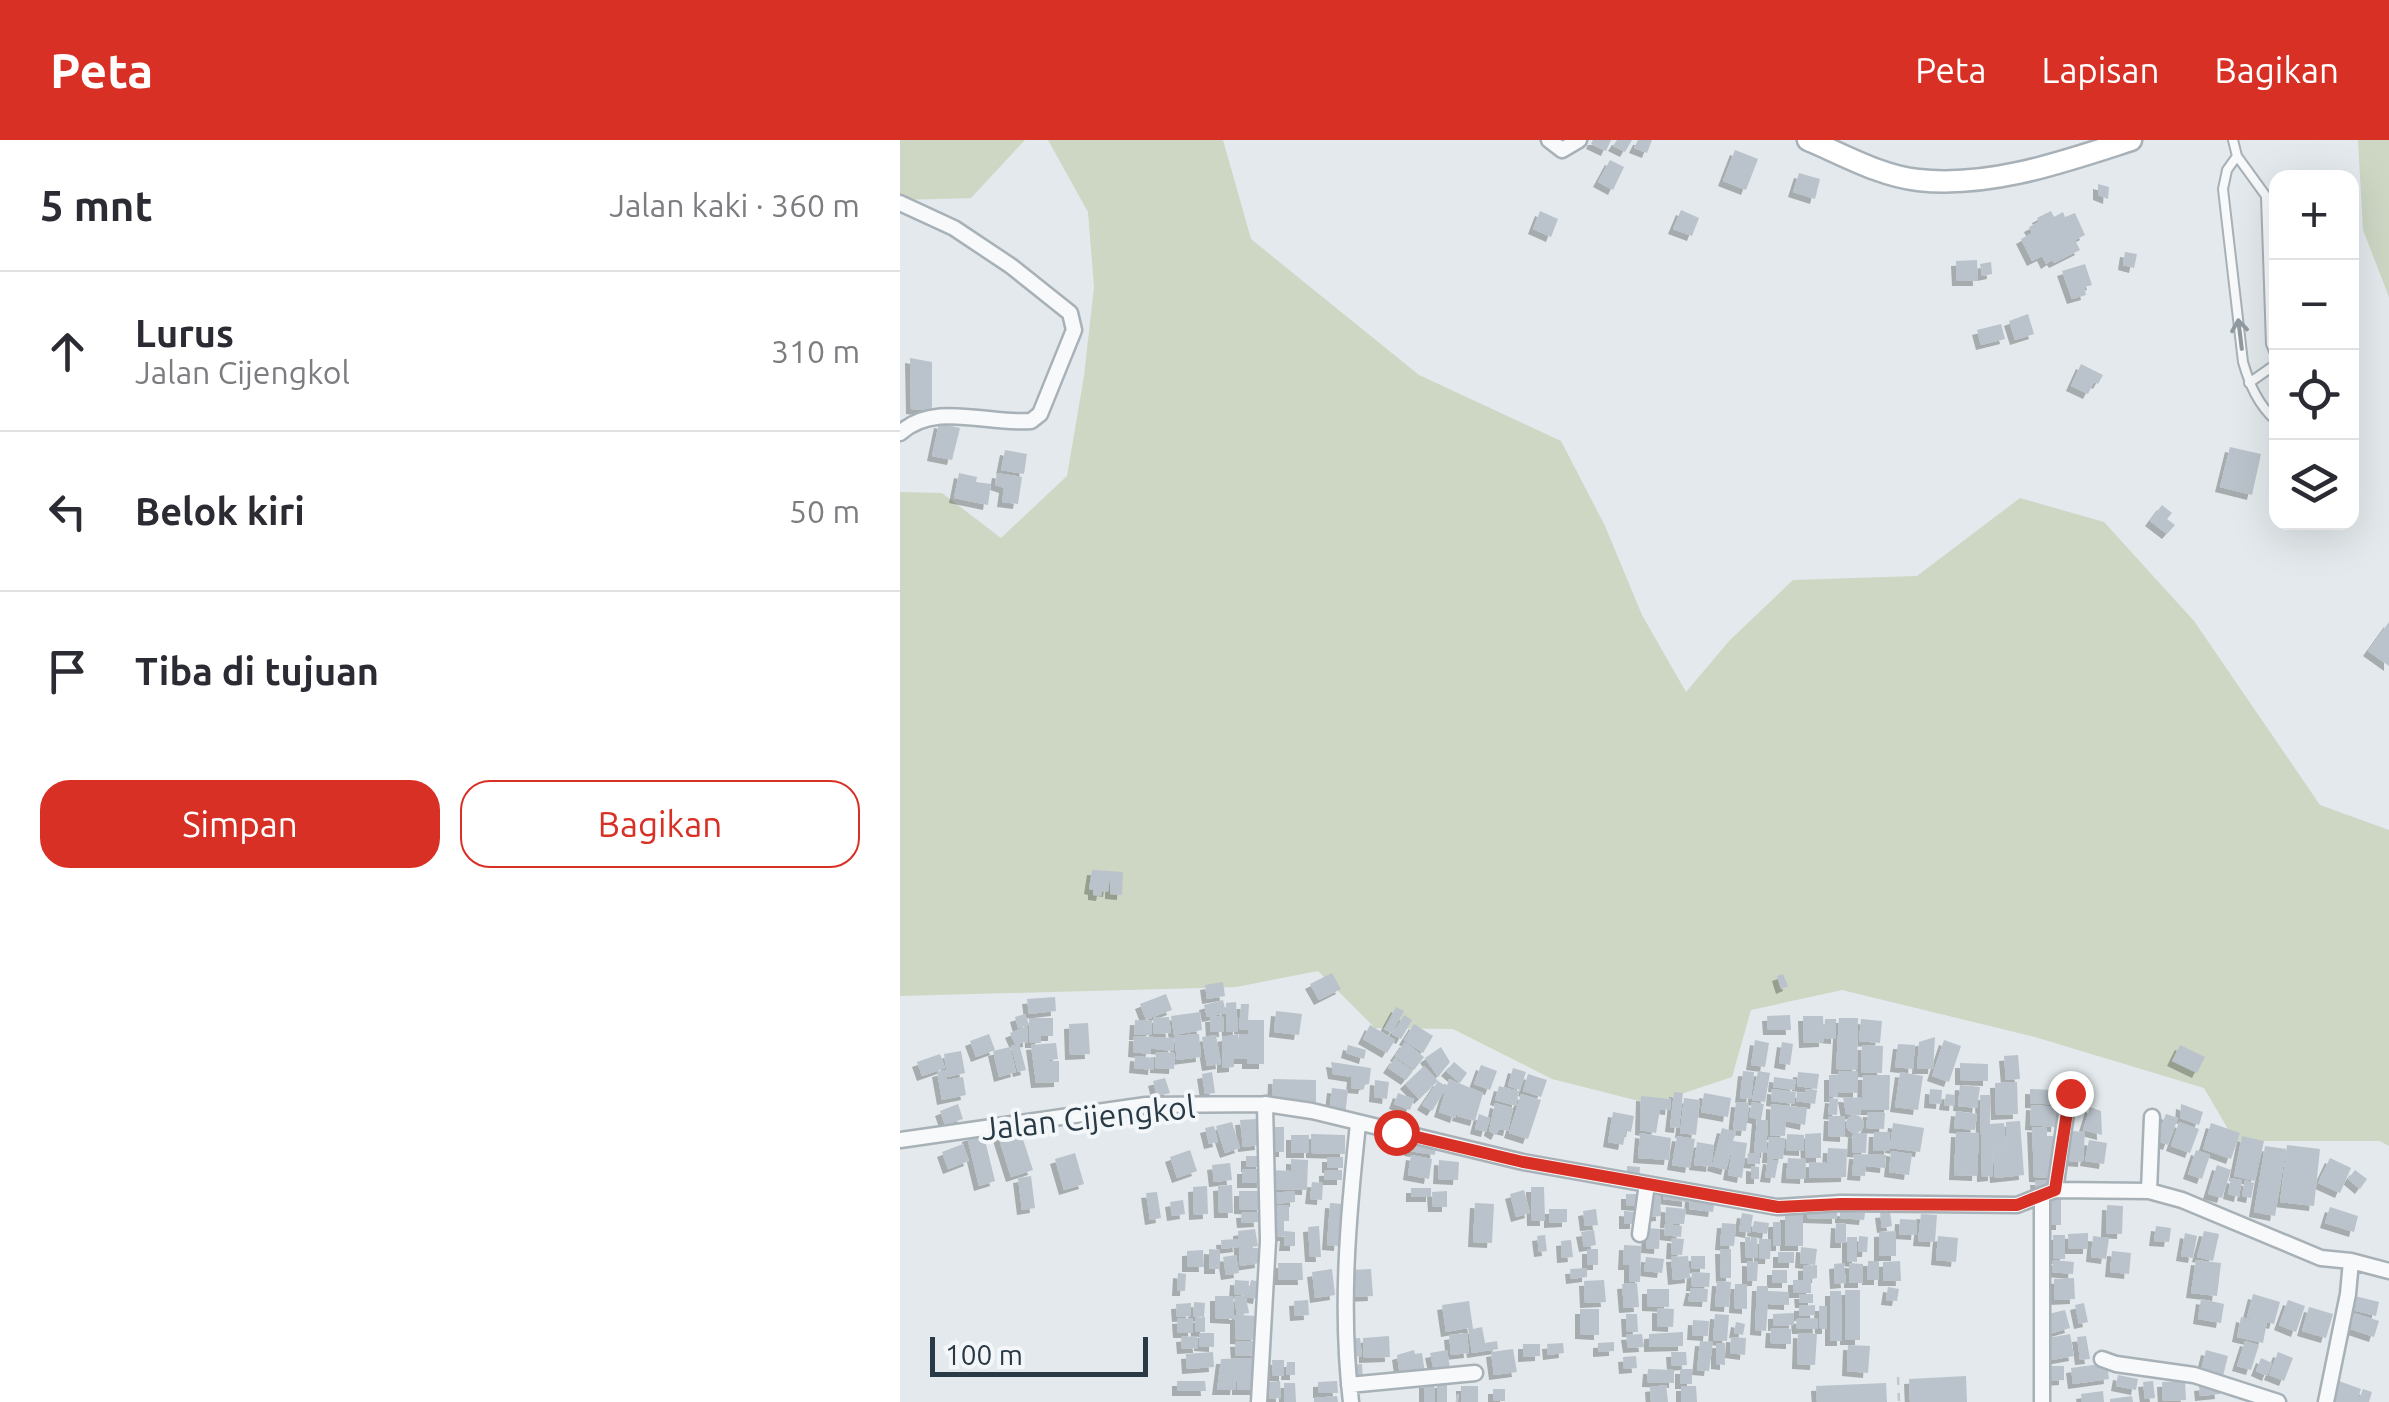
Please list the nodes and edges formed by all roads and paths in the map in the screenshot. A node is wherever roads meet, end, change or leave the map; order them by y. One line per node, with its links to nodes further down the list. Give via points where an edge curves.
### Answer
1 (1549, 140): 2 (street, via 1562,150)
2 (1579, 140)
3 (1808, 140): 4 (main road, via 1917,180 1988,179)
4 (2131, 140)
5 (2234, 140): 6 (lane)
6 (2238, 156): 8 (lane, via 2266,196); 10 (lane, one-way to 6, via 2223,188)
7 (900, 204): 12 (street, via 954,228 1011,266 1070,313 1074,330 1040,414 1031,421 935,415)
8 (2274, 350)
9 (2269, 369): 10 (lane)
10 (2249, 383): 11 (lane)
11 (2269, 414)
12 (900, 433)
13 (2070, 1093): 20 (street)
14 (1266, 1104): 16 (street, Jalan Cijengkol); 17 (street, Jalan Cijengkol, via 1146,1105); 28 (street, via 1268,1241)
15 (2152, 1118): 19 (street)
16 (1358, 1124): 18 (street, Jalan Cijengkol); 27 (street, via 1346,1240)
17 (900, 1140)
18 (1648, 1184): 20 (street, Jalan Cijengkol, via 1778,1207 2017,1205); 21 (street)
19 (2149, 1191): 20 (street, Jalan Cijengkol); 22 (street, Jalan Cijengkol, via 2322,1258)
20 (2048, 1193): 31 (street)
21 (1640, 1234)
22 (2351, 1261): 23 (street, Jalan Cijengkol); 33 (street)
23 (2389, 1271)
24 (2102, 1358): 32 (street)
25 (1475, 1373): 27 (street)
26 (1898, 1376): 30 (path)
27 (1349, 1385): 29 (street)
28 (1258, 1402)
29 (1352, 1402)
30 (1899, 1402)
31 (2042, 1402)
32 (2278, 1402)
33 (2326, 1402)

